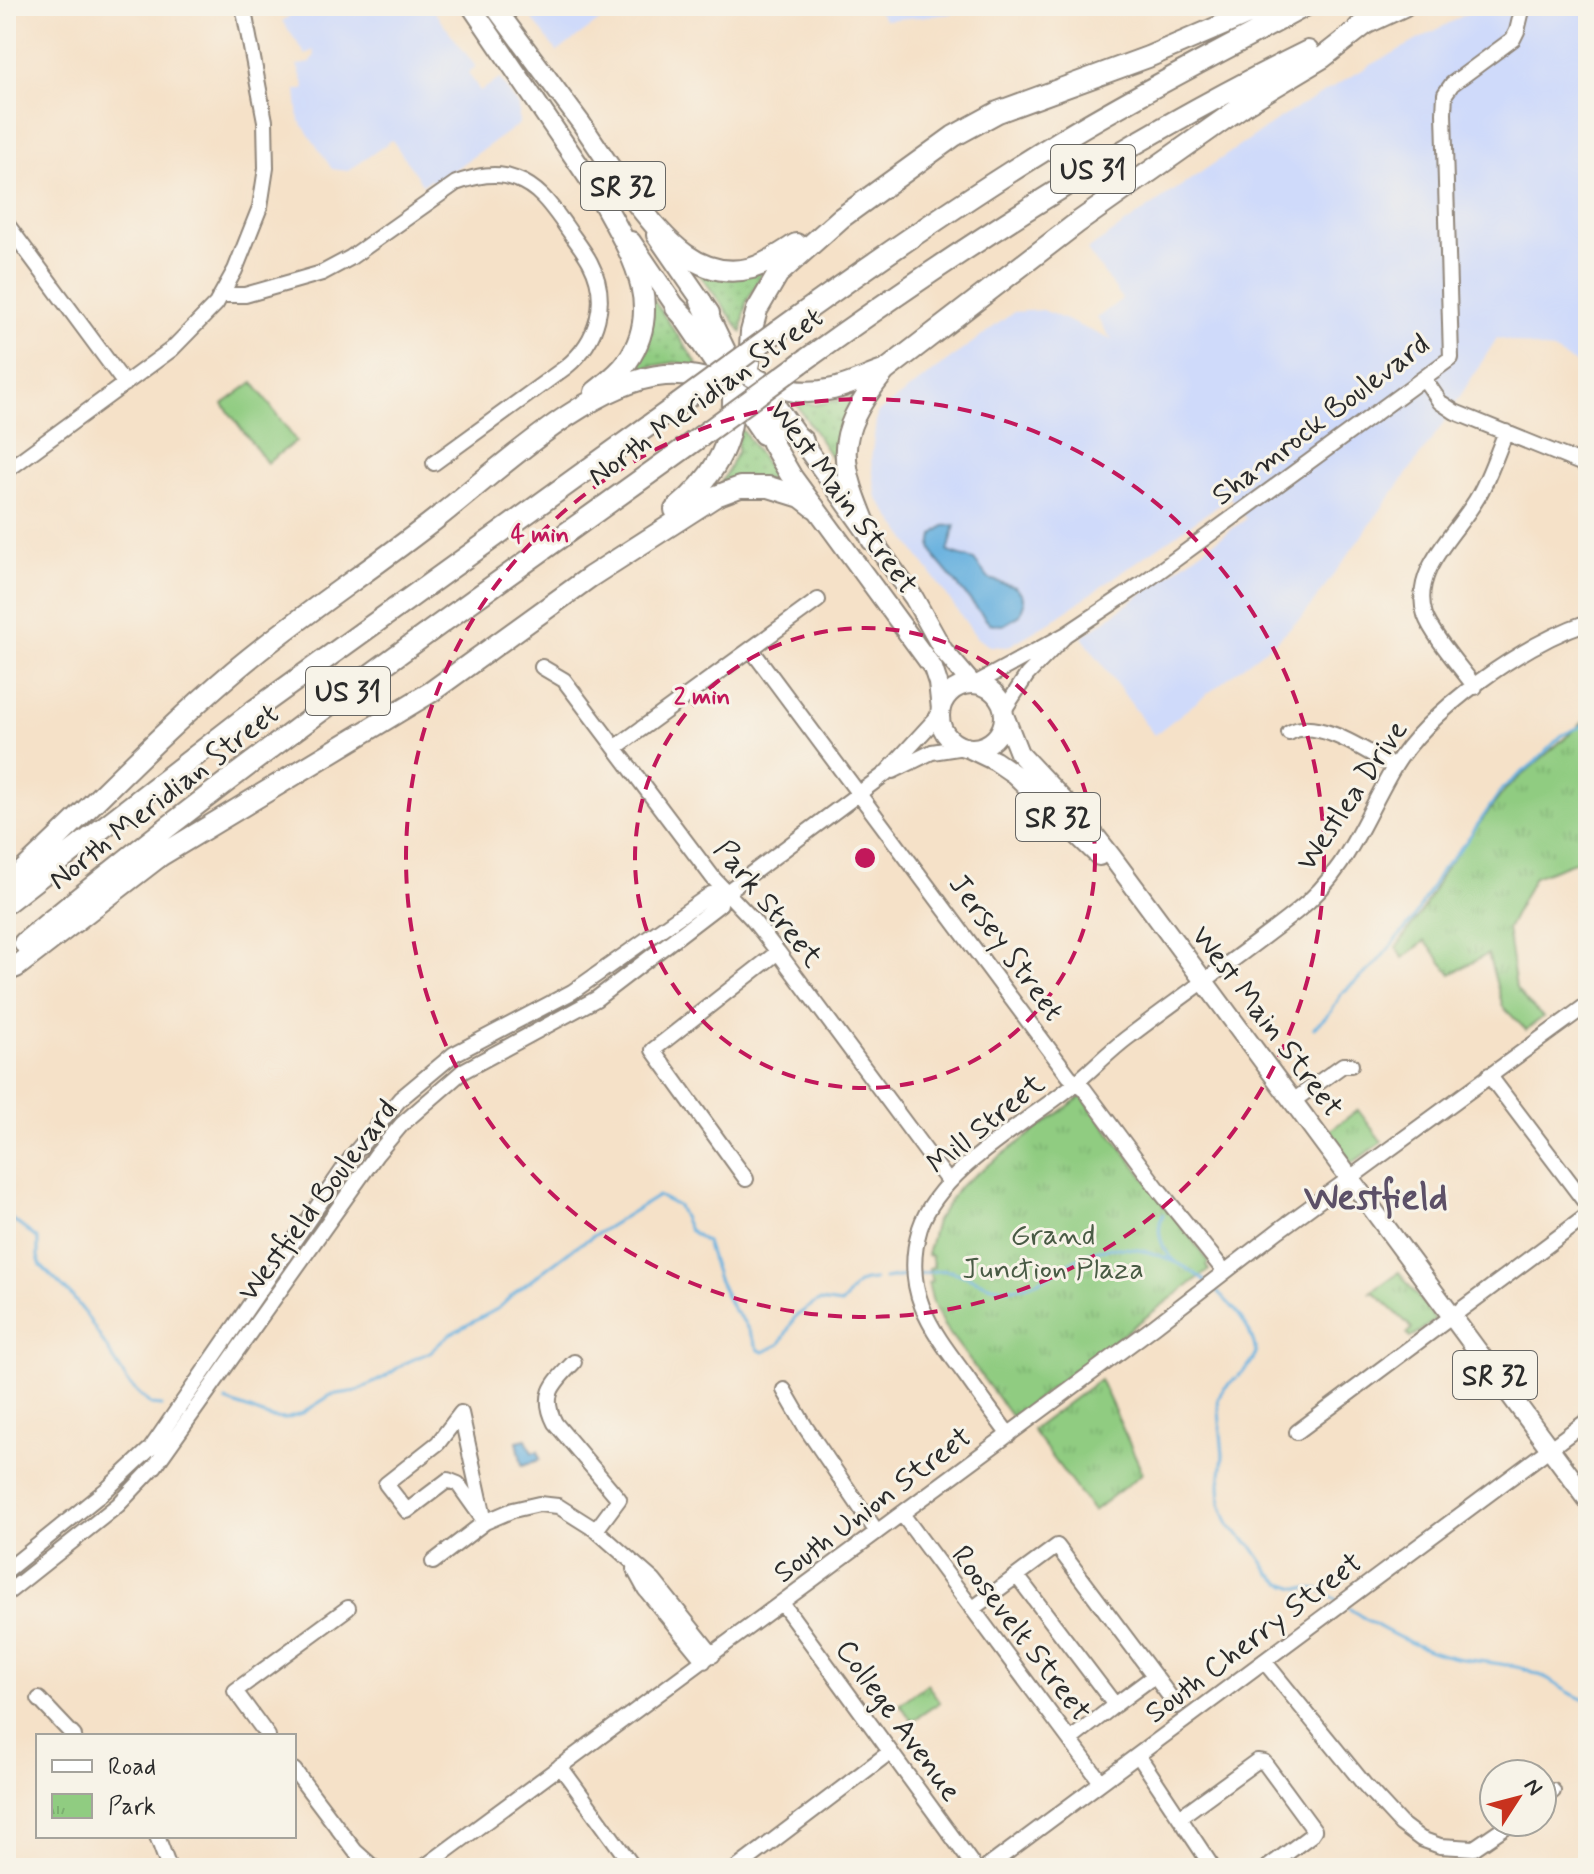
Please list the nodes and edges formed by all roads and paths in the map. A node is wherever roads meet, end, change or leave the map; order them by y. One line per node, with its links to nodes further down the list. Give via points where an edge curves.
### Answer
1 (243, 6): 13 (street, via 265,121 266,168 253,227)
2 (471, 6): 10 (main road, SR 32)
3 (494, 6): 9 (main road, SR 32)
4 (1267, 6): 11 (highway, via 979,121)
5 (1305, 6): 48 (highway, North Meridian Street / US 31, bridge, via 1050,147 890,250 256,709)
6 (1404, 6): 8 (highway, North Meridian Street / US 31)
7 (1523, 6): 17 (street, Shamrock Boulevard, via 1513,39 1445,94 1451,358)
8 (1368, 22): 16 (highway, via 1077,223); 50 (highway, North Meridian Street / US 31, bridge, via 1215,99 950,259 279,743)
9 (623, 186): 11 (highway, via 674,248 719,270 763,263); 14 (main road, SR 32)
10 (596, 189): 15 (main road, SR 32); 20 (highway, via 633,259 645,302 641,331 627,362)
11 (841, 218): 18 (highway, via 772,282 754,320)
12 (6, 223): 19 (street)
13 (222, 295): 19 (street, via 179,343); 23 (street, via 245,295 322,273 456,183 496,174 531,187 555,211 597,278 600,296 591,340 566,367)
14 (701, 301): 18 (highway)
15 (676, 308): 18 (highway)
16 (886, 370): 18 (highway, via 815,391); 28 (highway, via 856,410 846,445 847,475)
17 (1425, 380): 21 (street, via 1446,407); 32 (street, Shamrock Boulevard)
18 (743, 382): 20 (highway, via 665,375); 22 (highway); 26 (highway); 29 (highway, via 714,471)
19 (125, 384): 25 (street)
20 (582, 404): 45 (highway, via 232,673)
21 (1506, 432): 24 (street); 36 (street, via 1480,493 1431,564 1423,587 1428,621)
22 (803, 441): 28 (main road, West Main Street)
23 (434, 463)
24 (1588, 466)
25 (6, 471)
26 (790, 474): 27 (main road, West Main Street)
27 (814, 507): 29 (highway, via 777,488 740,487 716,496); 37 (main road, West Main Street, via 933,668)
28 (872, 540): 35 (main road, West Main Street, via 943,650)
29 (627, 552): 51 (highway, via 431,692 160,856)
30 (818, 600): 33 (street)
31 (1588, 622): 36 (street, Westlea Drive, via 1538,645)
32 (1065, 635): 35 (street, Shamrock Boulevard); 38 (street, Shamrock Boulevard, via 1027,675)
33 (751, 649): 41 (street); 44 (street, Jersey Street)
34 (542, 667): 41 (street, Park Street, via 564,680)
35 (974, 684): 37 (main road, via 950,692); 38 (main road, via 995,694)
36 (1475, 687): 42 (street, Westlea Drive, via 1426,727)
37 (940, 712): 40 (main road, via 948,737); 43 (street, Westfield Boulevard)
38 (1004, 713): 40 (main road, via 995,739); 47 (main road, West Main Street / SR 32, via 1019,753 1086,824)
39 (1289, 733): 42 (street, via 1317,730)
40 (965, 747): 43 (street, Westfield Boulevard, via 937,750); 47 (main road, West Main Street / SR 32, via 1014,774)
41 (615, 748): 46 (street, Park Street)
42 (1394, 767): 52 (street, Westlea Drive, via 1360,834 1327,882)
43 (885, 774): 44 (street, Westfield Boulevard)
44 (860, 793): 46 (street, Westfield Boulevard); 56 (street, Jersey Street)
45 (6, 892)
46 (723, 894): 49 (street, Park Street); 77 (street, Westfield Boulevard, via 711,894 558,1000 454,1054 400,1099 353,1155 151,1448); 79 (street, Westfield Boulevard, via 720,904 596,999 475,1063 422,1104 376,1155 145,1478)
47 (1141, 897): 52 (main road, West Main Street / SR 32)
48 (6, 903)
49 (778, 952): 59 (street, via 653,1050); 60 (street, Park Street)
50 (6, 959)
51 (6, 971)
52 (1204, 981): 56 (street, Mill Street); 57 (main road, West Main Street / SR 32)
53 (1588, 1004): 55 (street, South Union Street)
54 (1351, 1065): 57 (street, via 1343,1065)
55 (1489, 1075): 58 (street, South Union Street); 61 (street)
56 (1077, 1082): 60 (street, Mill Street); 63 (street, Jersey Street)
57 (1293, 1101): 58 (main road, West Main Street / SR 32)
58 (1350, 1178): 63 (street, South Union Street); 64 (main road, SR 32)
59 (746, 1179)
60 (948, 1181): 69 (street, Mill Street, via 928,1211 915,1249 916,1290 932,1330)
61 (1588, 1206)
62 (1588, 1215): 64 (street)
63 (1221, 1275): 69 (street, South Union Street)
64 (1452, 1316): 68 (street); 70 (main road, SR 32)
65 (574, 1362): 74 (street, via 550,1390 549,1410 619,1499)
66 (784, 1390): 75 (street)
67 (1588, 1420): 70 (street, South Cherry Street)
68 (1297, 1432)
69 (1009, 1435): 72 (street, South Union Street)
70 (1550, 1448): 71 (main road, SR 32); 84 (street, South Cherry Street)
71 (1588, 1500)
72 (902, 1514): 75 (street, South Union Street); 82 (street, Roosevelt Street)
73 (485, 1522): 73 (street, via 458,1484 448,1480 407,1511 386,1484 438,1443 461,1413); 74 (street, via 539,1504 558,1506); 76 (street)
74 (596, 1530): 83 (street, via 630,1561 645,1589)
75 (877, 1532): 80 (street, South Union Street)
76 (433, 1562)
77 (6, 1571)
78 (1017, 1576): 82 (street); 85 (street, via 1057,1546); 87 (street)
79 (6, 1594)
80 (782, 1603): 83 (street, South Union Street); 92 (street, College Avenue)
81 (348, 1608): 90 (street, via 235,1691)
82 (972, 1609): 91 (street, Roosevelt Street)
83 (708, 1658): 94 (street, South Union Street)
84 (1264, 1661): 93 (street, South Cherry Street); 99 (street, via 1401,1824 1440,1846 1474,1848)
85 (1154, 1676): 87 (street); 88 (street)
86 (39, 1699): 89 (street)
87 (1115, 1705): 91 (street)
88 (1177, 1706)
89 (72, 1734)
90 (267, 1734)
91 (1070, 1740): 96 (street, Roosevelt Street)
92 (890, 1752): 106 (street); 107 (street, College Avenue)
93 (1138, 1755): 96 (street, South Cherry Street); 97 (street)
94 (560, 1766): 104 (street, South Union Street); 105 (street)
95 (296, 1773): 100 (street)
96 (1101, 1782): 108 (street, South Cherry Street)
97 (1180, 1817): 109 (street); 110 (street, via 1263,1761 1314,1830)
98 (158, 1838): 101 (street)
99 (1489, 1838)
100 (355, 1851): 102 (street); 103 (street)
101 (169, 1868)
102 (359, 1868)
103 (374, 1868)
104 (423, 1868)
105 (634, 1868)
106 (737, 1868)
107 (975, 1868)
108 (986, 1868)
109 (1213, 1868)
110 (1267, 1868)

